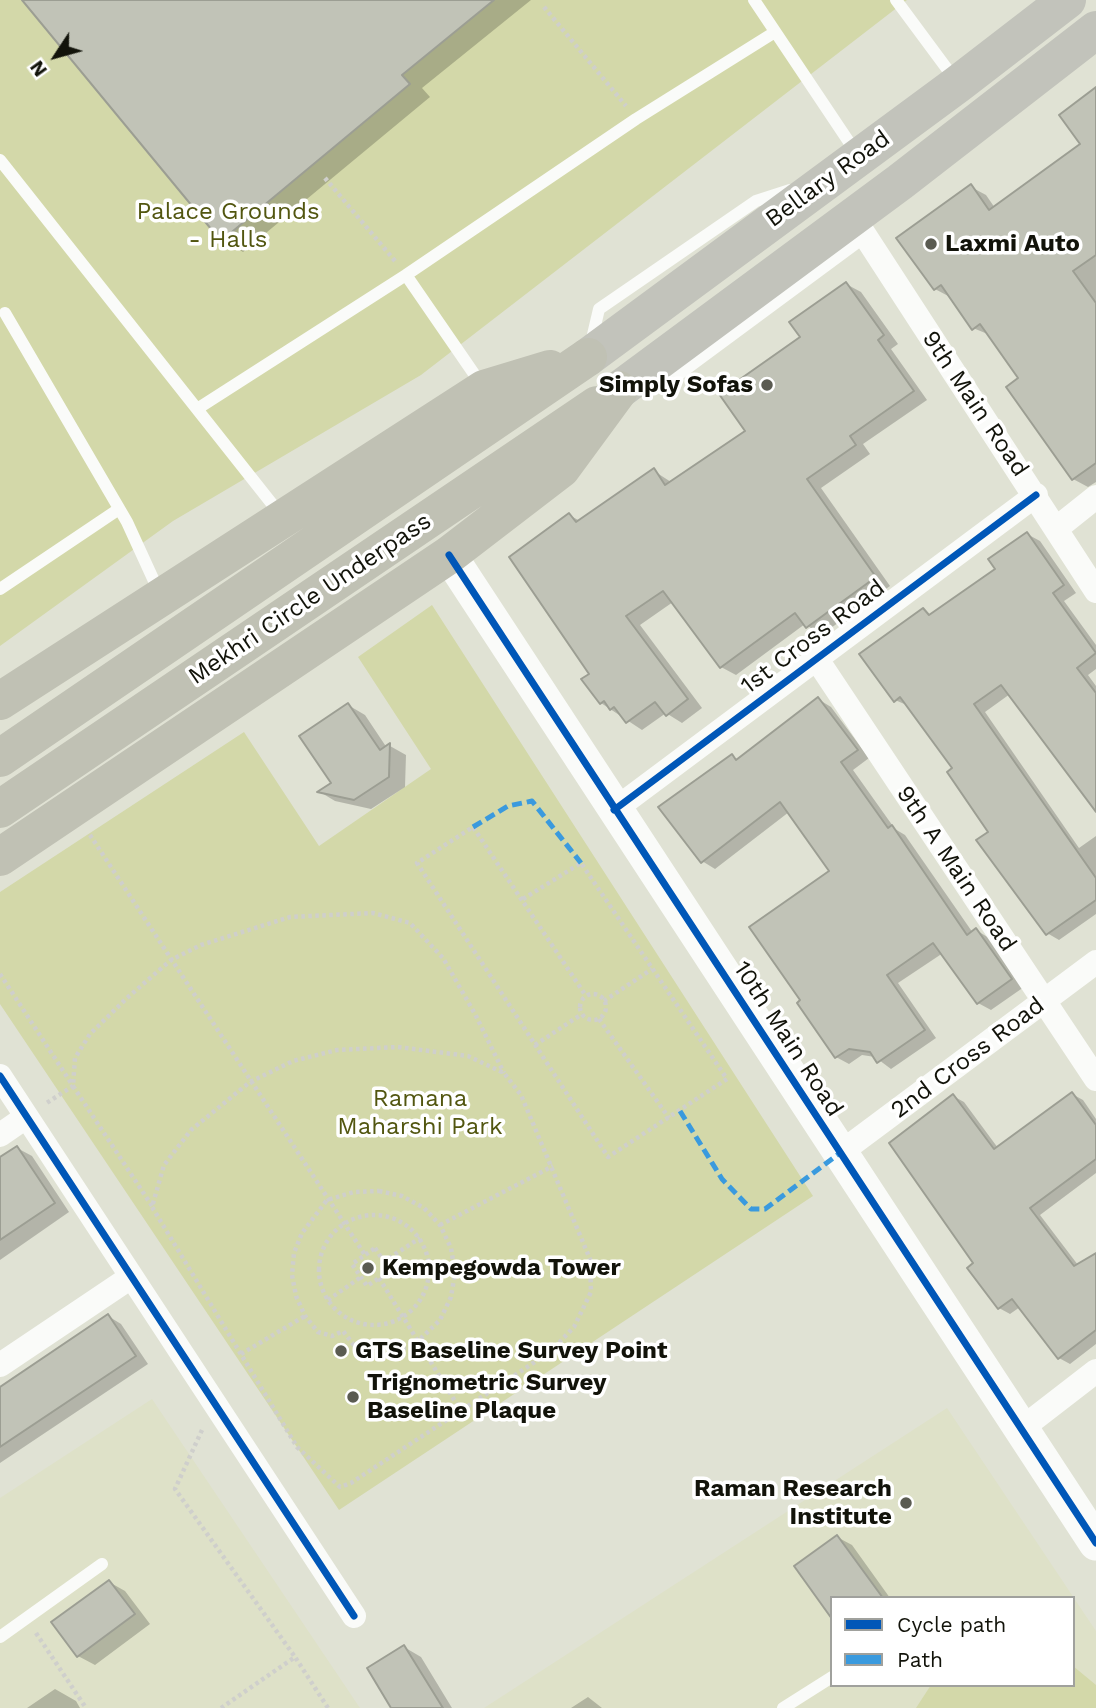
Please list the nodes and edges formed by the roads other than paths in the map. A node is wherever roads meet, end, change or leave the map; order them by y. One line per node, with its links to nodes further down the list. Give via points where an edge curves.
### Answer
1 (754, 0): 5 (lane)
2 (896, 0): 6 (lane)
3 (1067, 0): 6 (main road, Bellary Road)
4 (1096, 30): 9 (main road, Bellary Road, via 900,182)
5 (775, 32): 7 (lane); 10 (lane, via 636,119)
6 (958, 84): 7 (main road, Bellary Road)
7 (858, 156): 12 (main road, Bellary Road)
8 (0, 160): 15 (lane)
9 (867, 224): 14 (main road, Bellary Road); 16 (street, 9th Main Road)
10 (406, 275): 13 (lane); 15 (lane)
11 (5, 313): 18 (lane)
12 (588, 357): 13 (highway); 27 (highway, Mekhri Circle Underpass)
13 (484, 388): 19 (highway)
14 (622, 388): 21 (highway, via 561,469); 28 (highway, Mekhri Circle Underpass)
15 (197, 409): 19 (lane)
16 (1036, 495): 20 (street, 9th Main Road); 25 (street, 1st Cross Road)
17 (1096, 497): 20 (street)
18 (119, 509): 22 (lane); 24 (lane)
19 (282, 517): 24 (highway)
20 (1057, 528): 23 (street, 9th Main Road)
21 (449, 555): 29 (street, 10th Main Road); 30 (highway)
22 (0, 589)
23 (1096, 591)
24 (161, 596): 26 (highway)
25 (816, 659): 29 (street, 1st Cross Road); 32 (street, 9th A Main Road)
26 (0, 701)
27 (0, 758)
28 (0, 809)
29 (614, 810): 37 (street, 10th Main Road)
30 (0, 857)
31 (1096, 962): 32 (street, 2nd Cross Road)
32 (1045, 1002): 34 (street, 9th A Main Road); 37 (street, 2nd Cross Road)
33 (0, 1076): 35 (street)
34 (1096, 1079)
35 (26, 1117): 36 (street); 38 (street)
36 (0, 1135)
37 (840, 1153): 41 (street, 10th Main Road)
38 (131, 1277): 39 (street); 44 (street)
39 (0, 1365)
40 (1096, 1371): 41 (street)
41 (1021, 1429): 42 (street, 10th Main Road)
42 (1096, 1543)
43 (102, 1564): 45 (lane)
44 (354, 1616)
45 (0, 1636)
46 (830, 1679): 47 (lane)
47 (783, 1708)

